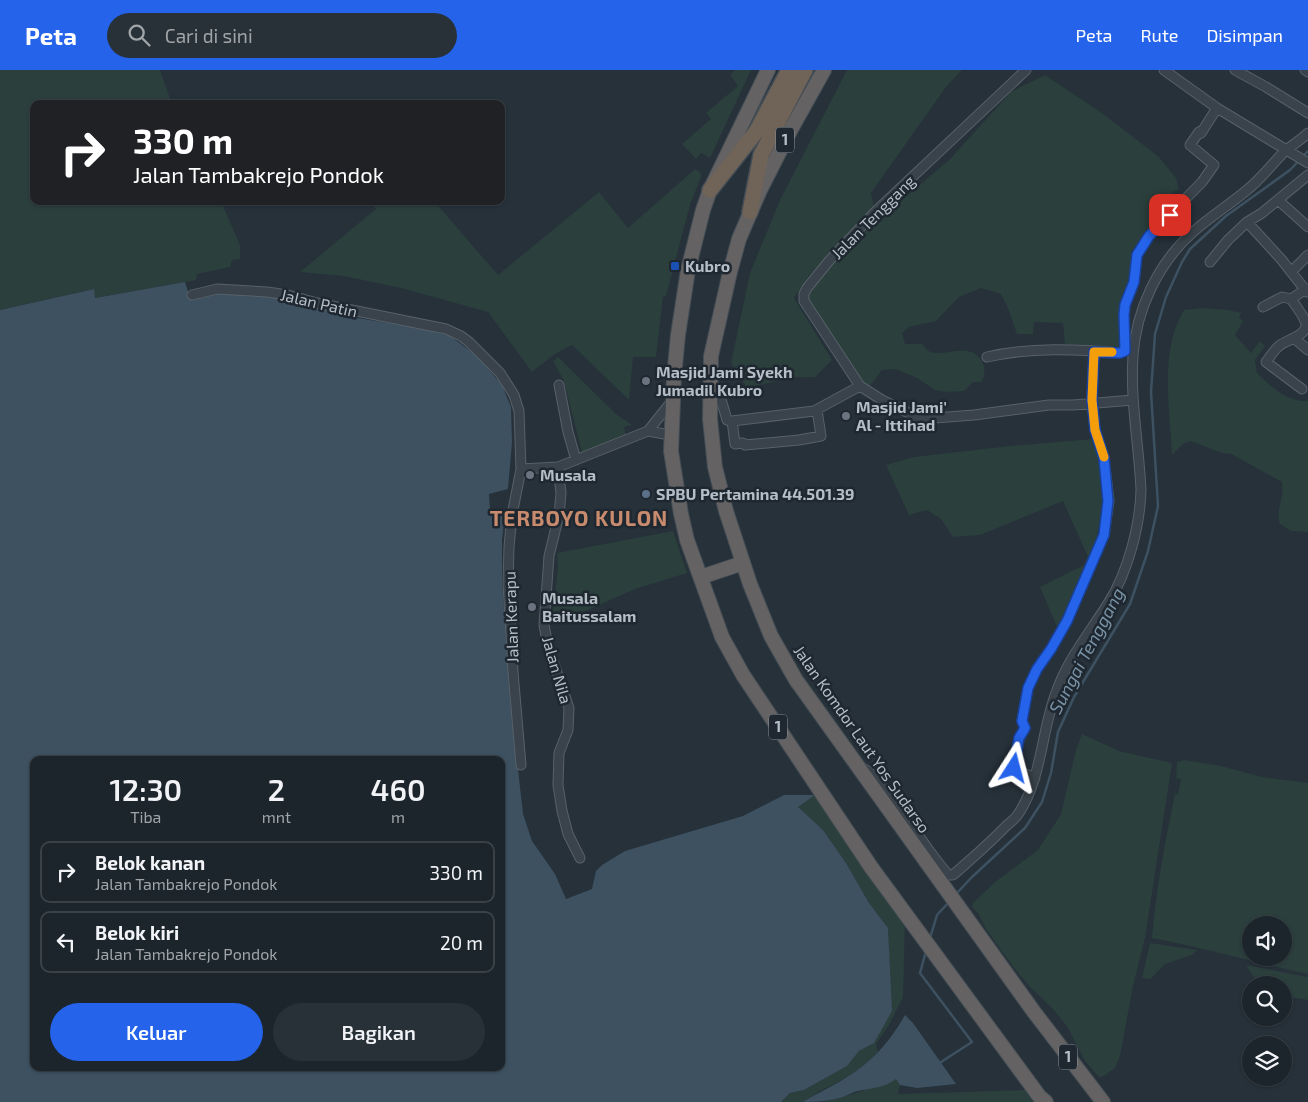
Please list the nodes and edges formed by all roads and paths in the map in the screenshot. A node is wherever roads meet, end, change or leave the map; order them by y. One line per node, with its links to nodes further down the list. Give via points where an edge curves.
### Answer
1 (768, 70): 16 (highway, 1)
2 (789, 70): 16 (highway, via 756,132)
3 (805, 70): 18 (highway, via 761,154)
4 (824, 70): 18 (highway, Jalan Komdor Laut Yos Sudarso / 1)
5 (1026, 70): 33 (street, Jalan Tenggang, via 875,212 807,288 804,301)
6 (1164, 70): 9 (street)
7 (1182, 70): 9 (street)
8 (1235, 70): 11 (street)
9 (1176, 78): 10 (street)
10 (1217, 108): 13 (street); 30 (street, via 1190,145 1214,165 1202,182 1149,236 1137,255 1134,282 1125,305 1125,351)
11 (1308, 113)
12 (1308, 133): 13 (street)
13 (1287, 151): 14 (street); 37 (street, via 1250,188 1191,234 1168,260 1141,313 1133,354)
14 (1308, 163)
15 (1308, 174): 17 (street)
16 (710, 190): 36 (highway, 1, via 696,234 684,296)
17 (1278, 200): 19 (street); 20 (street)
18 (750, 212): 35 (highway, Jalan Komdor Laut Yos Sudarso / 1, via 739,239 721,310 711,356)
19 (1247, 222): 22 (street); 23 (street)
20 (1308, 227)
21 (1308, 255): 23 (street)
22 (1210, 262)
23 (1291, 272): 24 (street)
24 (1307, 291): 26 (street)
25 (192, 295): 45 (street, Jalan Patin, via 217,289 288,295 446,329 461,336 500,373 514,395)
26 (1291, 299): 27 (street, via 1282,297); 28 (street, via 1307,326)
27 (1263, 307)
28 (1295, 339): 29 (street); 34 (street, via 1279,346 1266,362)
29 (1308, 350)
30 (1094, 352): 31 (street, via 1031,350); 38 (street)
31 (988, 357)
32 (559, 384): 43 (street)
33 (860, 386): 38 (street, via 921,419 1049,405); 39 (street)
34 (1302, 390)
35 (709, 394): 40 (street, via 721,398 727,420); 46 (highway, Jalan Komdor Laut Yos Sudarso / 1, via 716,467)
36 (672, 400): 41 (street); 42 (highway, 1)
37 (1133, 400): 38 (street); 50 (street, via 1141,490 1131,552 1112,598 1081,643 1060,683 1050,710)
38 (1092, 404): 50 (street, via 1107,478 1104,535 1067,621 1028,688 1022,721 1025,728 1019,738 1014,768)
39 (817, 410): 40 (street); 40 (street, via 821,436 799,440 735,444)
40 (732, 421)
41 (648, 430): 42 (street); 43 (street)
42 (670, 435): 47 (highway, 1, via 681,514)
43 (576, 460): 44 (street)
44 (558, 467): 45 (street); 51 (street, Jalan Nila, via 561,493 549,556 544,625 569,708 568,730 559,754 558,770 562,811 568,834)
45 (521, 469): 48 (street, Jalan Kerapu, via 512,515 508,583)
46 (743, 564): 47 (highway); 49 (highway, Jalan Komdor Laut Yos Sudarso / 1, via 771,636 796,680)
47 (701, 578): 52 (highway, 1, via 722,637 743,675 871,867)
48 (521, 765)
49 (860, 769): 50 (street, via 868,770 884,788 949,875 989,844 1019,813); 53 (highway, Jalan Komdor Laut Yos Sudarso / 1, via 1034,1012)
50 (1035, 778)
51 (580, 858)
52 (1042, 1099)
53 (1103, 1102)

